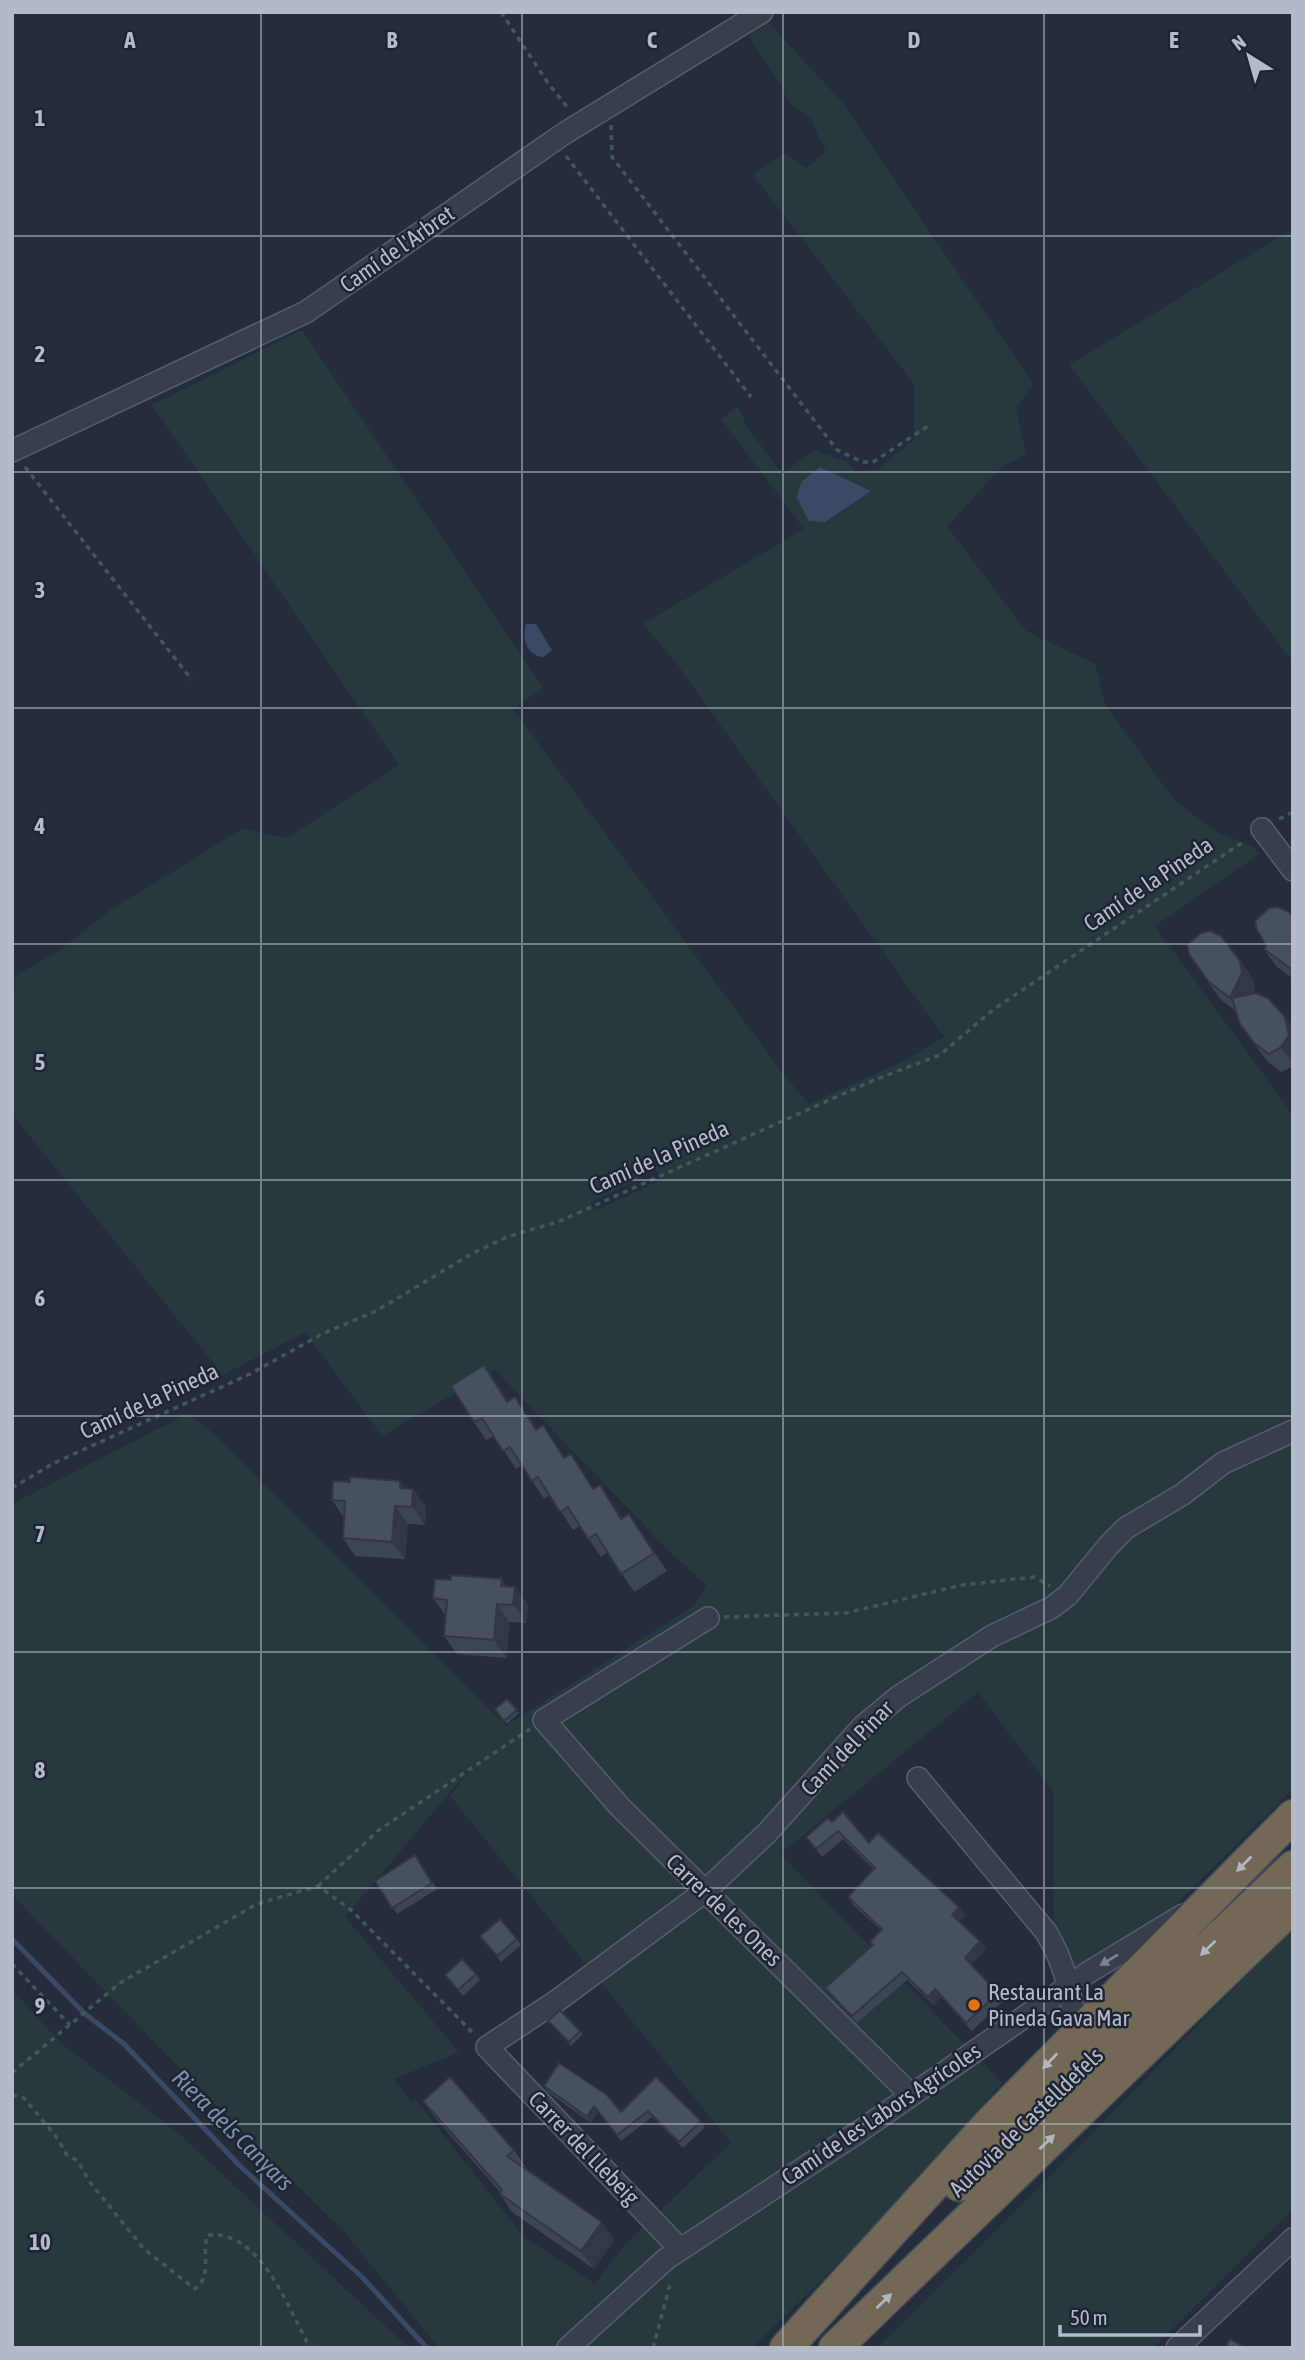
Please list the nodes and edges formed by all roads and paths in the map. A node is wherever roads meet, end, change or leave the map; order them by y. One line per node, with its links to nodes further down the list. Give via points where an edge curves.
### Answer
1 (502, 12): 4 (path, via 548,83)
2 (762, 12): 3 (street, Camí de l'Arbret)
3 (614, 103): 4 (street, Camí de l'Arbret); 7 (path, via 612,157 837,450 862,463 873,462)
4 (581, 123): 5 (street, Camí de l'Arbret)
5 (554, 140): 6 (path); 8 (street, Camí de l'Arbret, via 306,312)
6 (751, 397)
7 (928, 426)
8 (15, 450): 9 (path, via 28,474)
9 (192, 680)
10 (1293, 812): 11 (path, Camí de la Pineda)
11 (1262, 829): 12 (street); 14 (path, Camí de la Pineda, via 995,1009 940,1055 874,1080 560,1221 484,1247 376,1311)
12 (1293, 870)
13 (1293, 1431): 15 (street, Camí del Pinar, via 1223,1463 1194,1487 1126,1528)
14 (12, 1488)
15 (1068, 1595): 16 (path, via 1034,1577 962,1586 846,1613); 22 (street, Camí del Pinar, via 967,1651 898,1697 863,1726 766,1834)
16 (708, 1618): 17 (street)
17 (544, 1720): 21 (path, via 379,1830); 22 (street, Carrer de les Ones, via 620,1807)
18 (918, 1778): 26 (street, via 1046,1932)
19 (1293, 1816): 23 (highway, one-way to 23)
20 (1293, 1867): 38 (highway, Autovia de Castelldefels, one-way to 38)
21 (318, 1886): 27 (path, via 257,1904 120,1983); 29 (path, via 350,1909)
22 (704, 1892): 29 (street, Camí del Pinar); 31 (street, Carrer de les Ones)
23 (1209, 1899): 26 (street, Camí de les Labors Agrícoles, one-way to 26); 28 (highway)
24 (1293, 1906): 39 (highway, Autovia de Castelldefels, one-way to 24)
25 (12, 1964): 27 (path)
26 (1070, 1985): 28 (street); 31 (street, Camí de les Labors Agrícoles)
27 (69, 2025): 30 (path)
28 (1077, 2033): 38 (highway, one-way to 38, via 896,2224)
29 (487, 2047): 34 (street, Carrer del Llebeig)
30 (12, 2073)
31 (910, 2094): 34 (street, Camí de les Labors Agrícoles)
32 (12, 2095): 35 (path, via 24,2098 144,2249 174,2276 195,2289 202,2284 207,2235 222,2234 251,2251 275,2282)
33 (1293, 2239): 40 (street)
34 (680, 2249): 36 (street, Camí de les Labors Agrícoles); 37 (path)
35 (313, 2348)
36 (568, 2348)
37 (653, 2348)
38 (788, 2348)
39 (835, 2348)
40 (1177, 2348)

